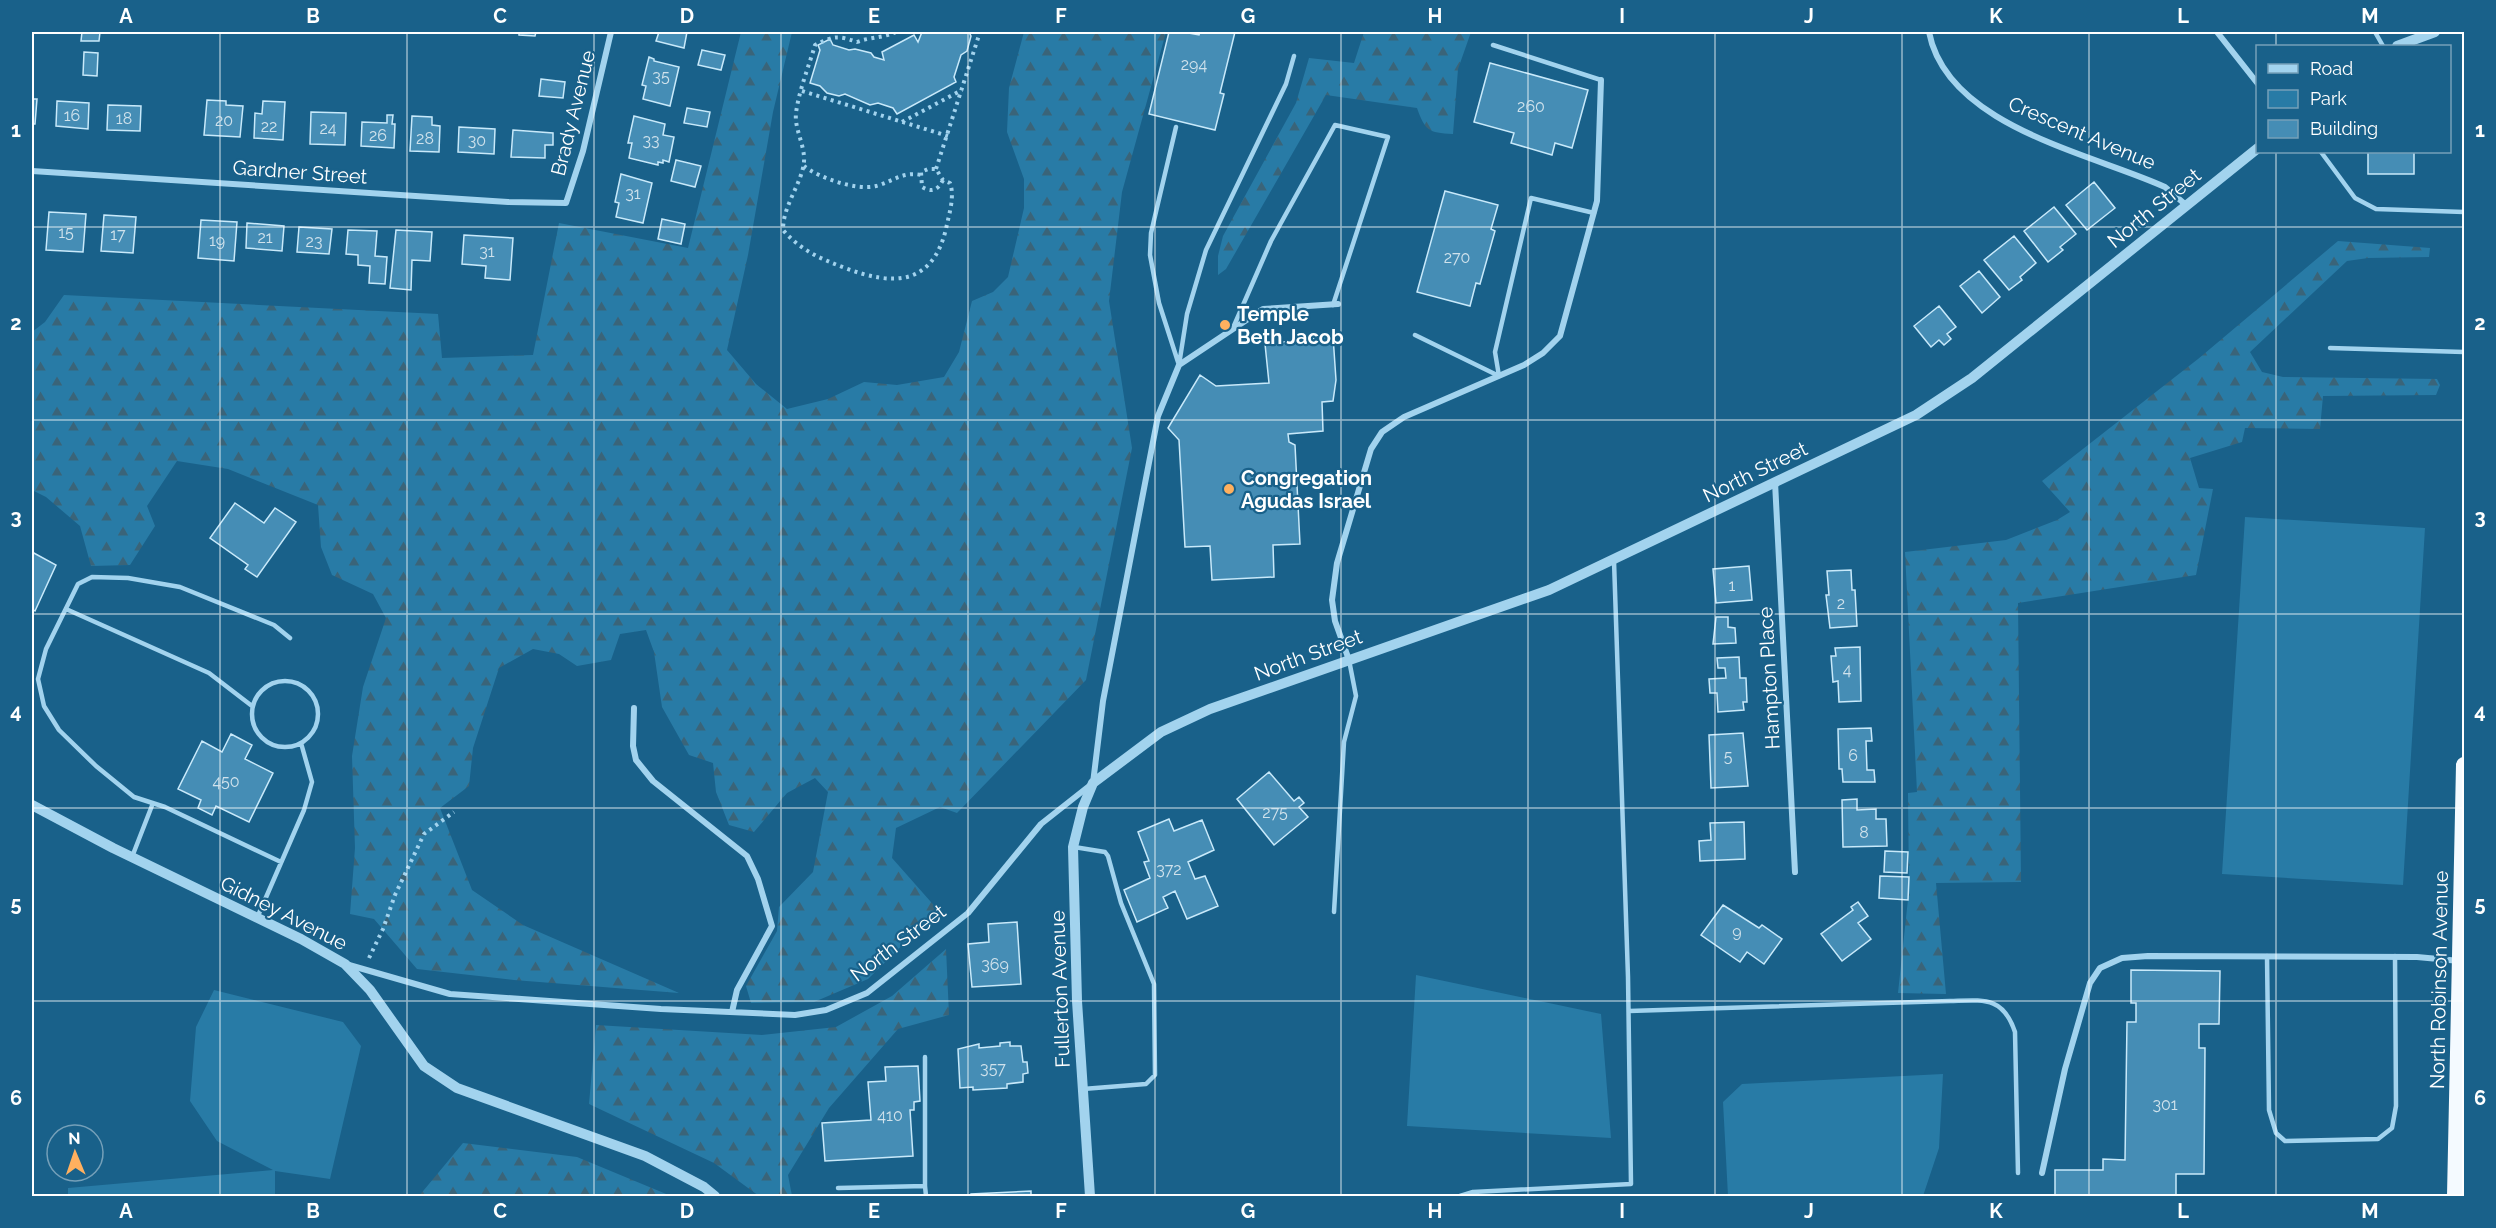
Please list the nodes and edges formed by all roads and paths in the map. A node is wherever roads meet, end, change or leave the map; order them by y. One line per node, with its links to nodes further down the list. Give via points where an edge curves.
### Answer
1 (610, 32): 24 (street, Brady Avenue, via 583,151)
2 (896, 32): 13 (path, via 857,42 833,37 815,45)
3 (980, 32): 12 (path)
4 (1929, 32): 25 (street, Crescent Avenue, via 1931,44 1948,75 1972,99 2015,126 2165,187)
5 (2217, 32): 11 (street)
6 (2435, 32): 8 (street)
7 (1493, 45): 10 (lane)
8 (2400, 45)
9 (1294, 56): 33 (lane, via 1286,84 1206,250 1187,314)
10 (1601, 80): 27 (street)
11 (2256, 81)
12 (962, 90): 14 (path); 16 (path)
13 (802, 91): 14 (path); 19 (path, via 796,113)
14 (902, 122): 16 (path)
15 (1176, 127): 33 (lane, via 1151,233 1150,255 1159,303)
16 (948, 136): 20 (path)
17 (2256, 150): 25 (street, North Street)
18 (2322, 153): 26 (lane, via 2355,198 2376,209)
19 (804, 166): 22 (path, via 862,189 904,174); 23 (path, via 783,217 783,230 794,243 820,258 884,279 906,279 936,258 948,222 952,189)
20 (936, 169): 22 (path); 23 (path)
21 (32, 171): 24 (street, Gardner Street)
22 (921, 175): 23 (path, via 922,187 927,190 940,187)
23 (943, 180)
24 (566, 203)
25 (2186, 205): 35 (street, North Street, via 1972,378 1916,415)
26 (2464, 212)
27 (1594, 213): 34 (street, via 1560,336 1534,359); 34 (lane, via 1532,198 1495,352)
28 (1336, 305): 29 (street, via 1263,309); 29 (lane, via 1388,137 1335,125 1271,242)
29 (1233, 328): 33 (street)
30 (1415, 335): 34 (lane)
31 (2330, 348): 32 (lane)
32 (2464, 352)
33 (1179, 364): 44 (street, via 1158,416 1103,701)
34 (1499, 376): 39 (street, via 1404,417 1382,432 1371,449 1337,563 1332,600)
35 (1775, 482): 36 (street, North Street); 51 (street, Hampton Place)
36 (1614, 559): 39 (street, North Street, via 1549,590); 59 (lane)
37 (66, 609): 38 (lane, via 78,584 85,580 128,578 180,587 274,625); 40 (lane, via 209,673); 45 (lane, via 46,649 38,679 44,706 59,730 96,766 134,797)
38 (290, 638)
39 (1349, 660): 44 (street, North Street, via 1210,709 1161,732); 52 (lane, via 1356,696 1344,742)
40 (252, 706): 42 (lane, via 255,727 269,743); 42 (lane, via 261,690 276,681 287,680 305,687 318,712 315,729)
41 (634, 708): 60 (street, via 636,760 653,781 747,856 758,879 772,926 736,990)
42 (301, 743): 50 (lane, via 312,782)
43 (2464, 765): 56 (highway, North Robinson Avenue)
44 (1093, 783): 48 (street, Fullerton Avenue); 60 (street, North Street, via 1041,824 968,913 867,993 826,1010 795,1015)
45 (153, 803): 49 (lane); 50 (lane)
46 (32, 804): 49 (street, Gidney Avenue)
47 (454, 812): 58 (path, via 424,834)
48 (1073, 847): 62 (street, Fullerton Avenue); 62 (lane, via 1105,852 1108,856 1121,903 1154,984 1155,1075 1146,1084)
49 (132, 857): 53 (street, Gidney Avenue)
50 (281, 862): 53 (lane)
51 (1795, 872)
52 (1334, 912)
53 (256, 918): 57 (street, Gidney Avenue)
54 (2267, 956): 55 (street); 55 (lane, via 2269,1110 2276,1133 2285,1141 2378,1139 2392,1128 2396,1106); 66 (street, via 2122,958 2100,968 2090,983 2065,1069)
55 (2396, 956): 56 (street)
56 (2460, 961): 63 (highway, North Robinson Avenue)
57 (345, 964): 58 (street, North Street); 69 (street, Gidney Avenue, via 370,990 424,1066 457,1088 645,1156 704,1187)
58 (364, 969): 60 (street, North Street, via 450,994)
59 (1629, 1011): 65 (lane, via 1978,1000 1997,1004 2009,1015 2015,1032); 72 (lane, via 1631,1184 1473,1192)
60 (732, 1012)
61 (925, 1057): 67 (lane)
62 (1083, 1089): 71 (street, Fullerton Avenue)
63 (2461, 1106): 64 (highway, North Robinson Avenue)
64 (2461, 1136): 73 (highway, North Robinson Avenue)
65 (2018, 1173)
66 (2042, 1173)
67 (925, 1186): 68 (lane); 70 (lane)
68 (838, 1188)
69 (715, 1197)
70 (926, 1197)
71 (1090, 1197)
72 (1460, 1197)
73 (2455, 1197)

